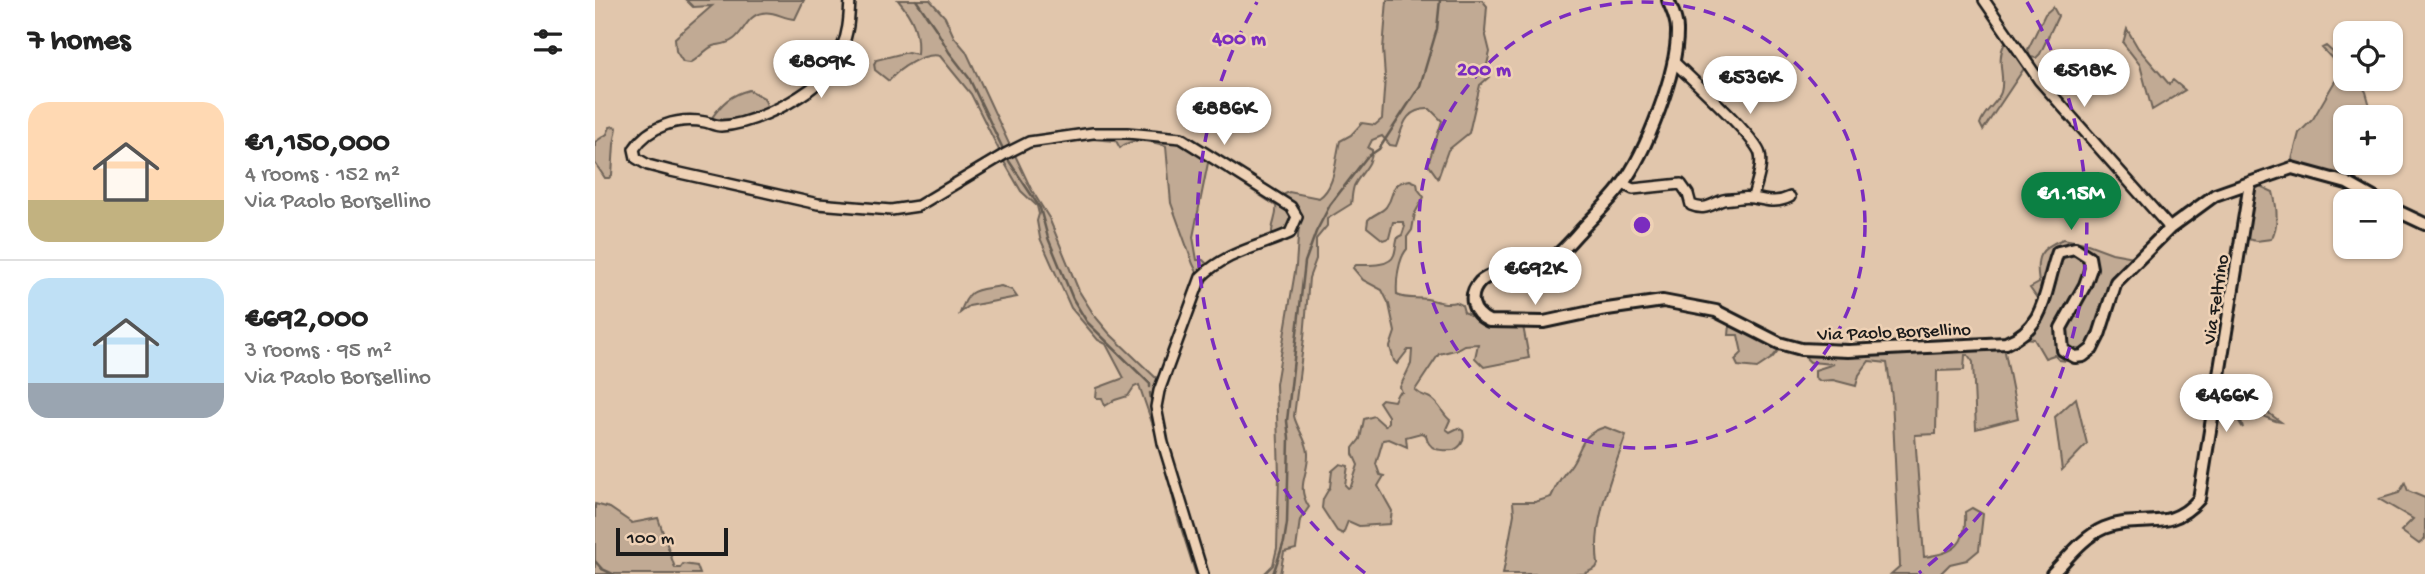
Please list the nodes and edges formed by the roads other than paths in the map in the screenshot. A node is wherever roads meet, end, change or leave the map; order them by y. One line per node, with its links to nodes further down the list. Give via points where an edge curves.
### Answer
1 (850, 0): 13 (street, via 842,48 811,89 747,122 718,126 685,121 660,126 634,149 636,158 671,171 818,204 891,210 918,206 1030,142 1093,133 1146,134 1181,138 1291,207 1297,217 1290,233 1215,263 1201,277 1159,391 1156,407 1163,443)
2 (1668, 0): 4 (street, Via Paolo Borsellino, via 1676,18)
3 (1984, 0): 12 (street, via 2045,87)
4 (1673, 61): 6 (street, Via Paolo Borsellino, via 1651,129); 8 (street, via 1759,150)
5 (2250, 183): 7 (street, Via Paolo Borsellino, via 2292,168); 12 (street, Via Paolo Borsellino, via 2215,195); 14 (street, Via Feltrino, via 2199,499 2187,512 2167,520 2103,529)
6 (1623, 184): 8 (street, via 1633,189 1681,184 1691,205 1700,208); 12 (street, Via Paolo Borsellino, via 1546,262 1482,280 1473,301 1477,314 1489,321 1529,324 1663,302 1716,310 1779,343 1809,350 2006,343 2033,326 2058,252 2075,248 2088,257 2091,268 2061,328 2063,350 2075,357 2092,349 2116,282)
7 (2358, 189)
8 (1753, 197): 9 (street, via 1769,202)
9 (1790, 197)
10 (2403, 214): 11 (street)
11 (2425, 224)
12 (2170, 228)
13 (1203, 574)
14 (2052, 574)

